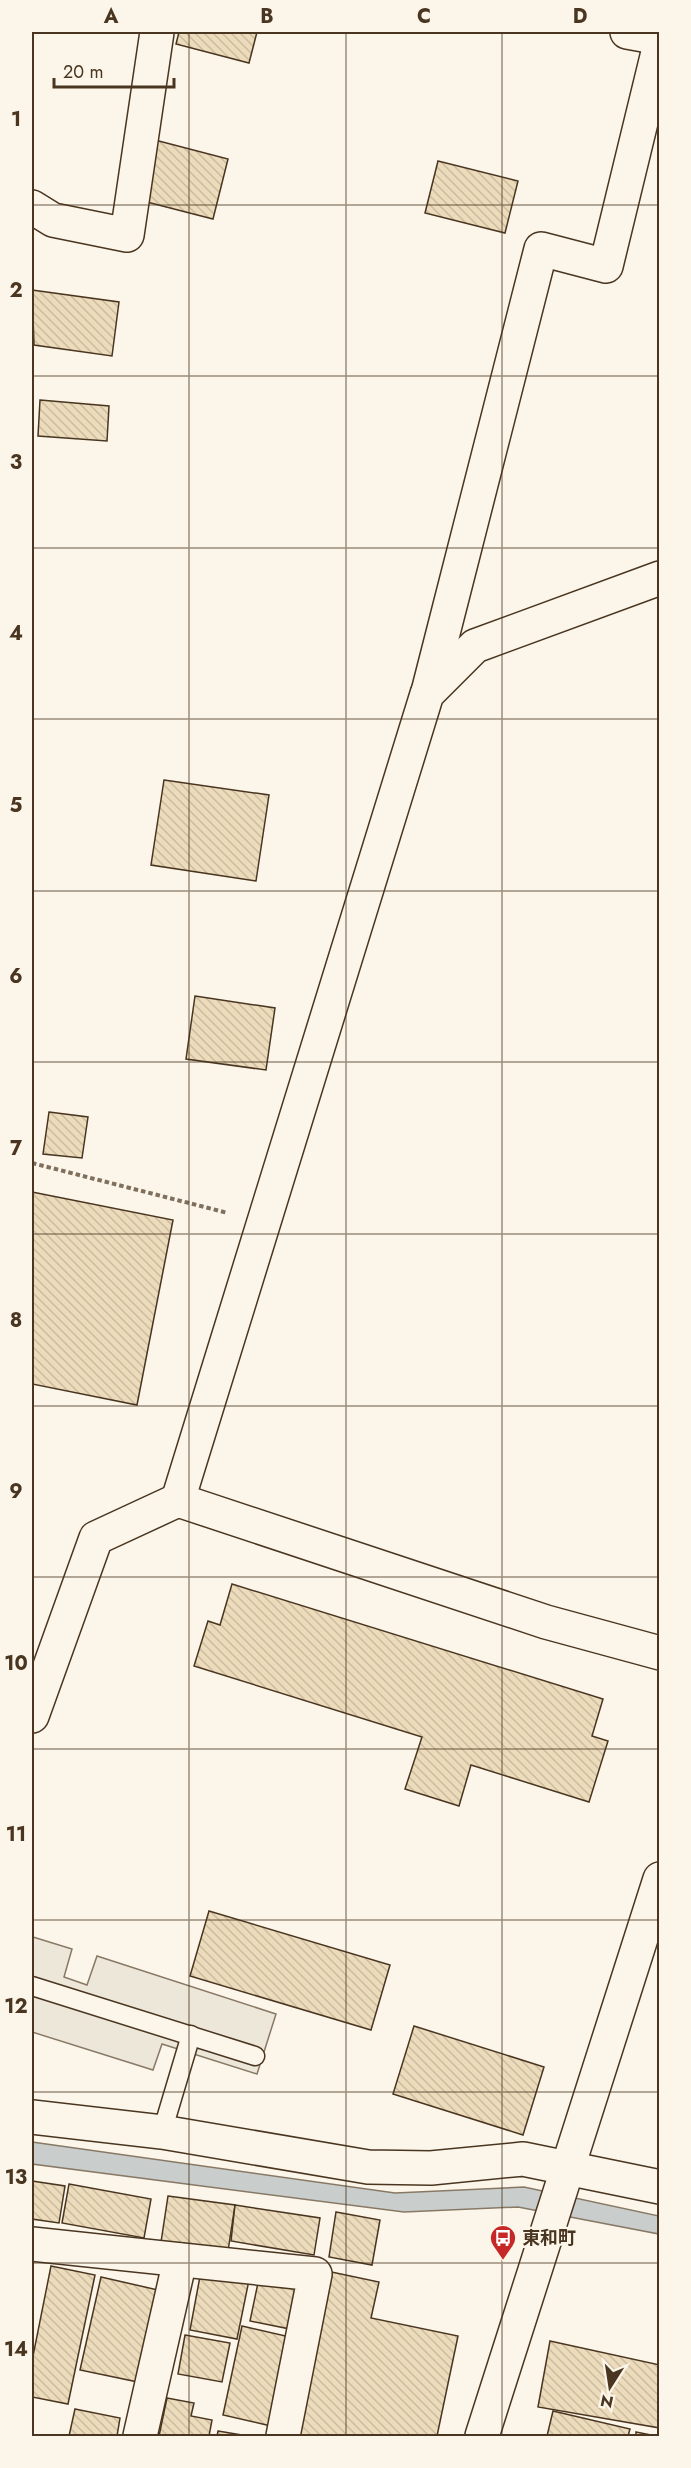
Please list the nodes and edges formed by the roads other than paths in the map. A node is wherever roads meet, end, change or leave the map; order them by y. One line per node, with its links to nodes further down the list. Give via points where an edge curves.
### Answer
1 (157, 32): 5 (street, via 127,235 52,220)
2 (627, 32): 3 (street)
3 (660, 38)
4 (660, 44): 7 (street, via 606,266 541,249)
5 (32, 207)
6 (660, 578): 7 (street, via 475,646)
7 (427, 694): 8 (street)
8 (178, 1500): 9 (street, via 546,1622); 10 (street, via 96,1538)
9 (660, 1653)
10 (32, 1716)
11 (660, 1879): 17 (street)
12 (32, 1986): 13 (lane)
13 (191, 2035): 14 (lane); 16 (lane)
14 (255, 2056)
15 (32, 2117): 16 (street)
16 (162, 2132): 17 (street, via 368,2167 431,2168 523,2159)
17 (565, 2174): 18 (street); 23 (street)
18 (660, 2187)
19 (33, 2252): 20 (street)
20 (180, 2260): 21 (street); 22 (street, via 315,2274)
21 (140, 2436)
22 (283, 2436)
23 (482, 2436)

